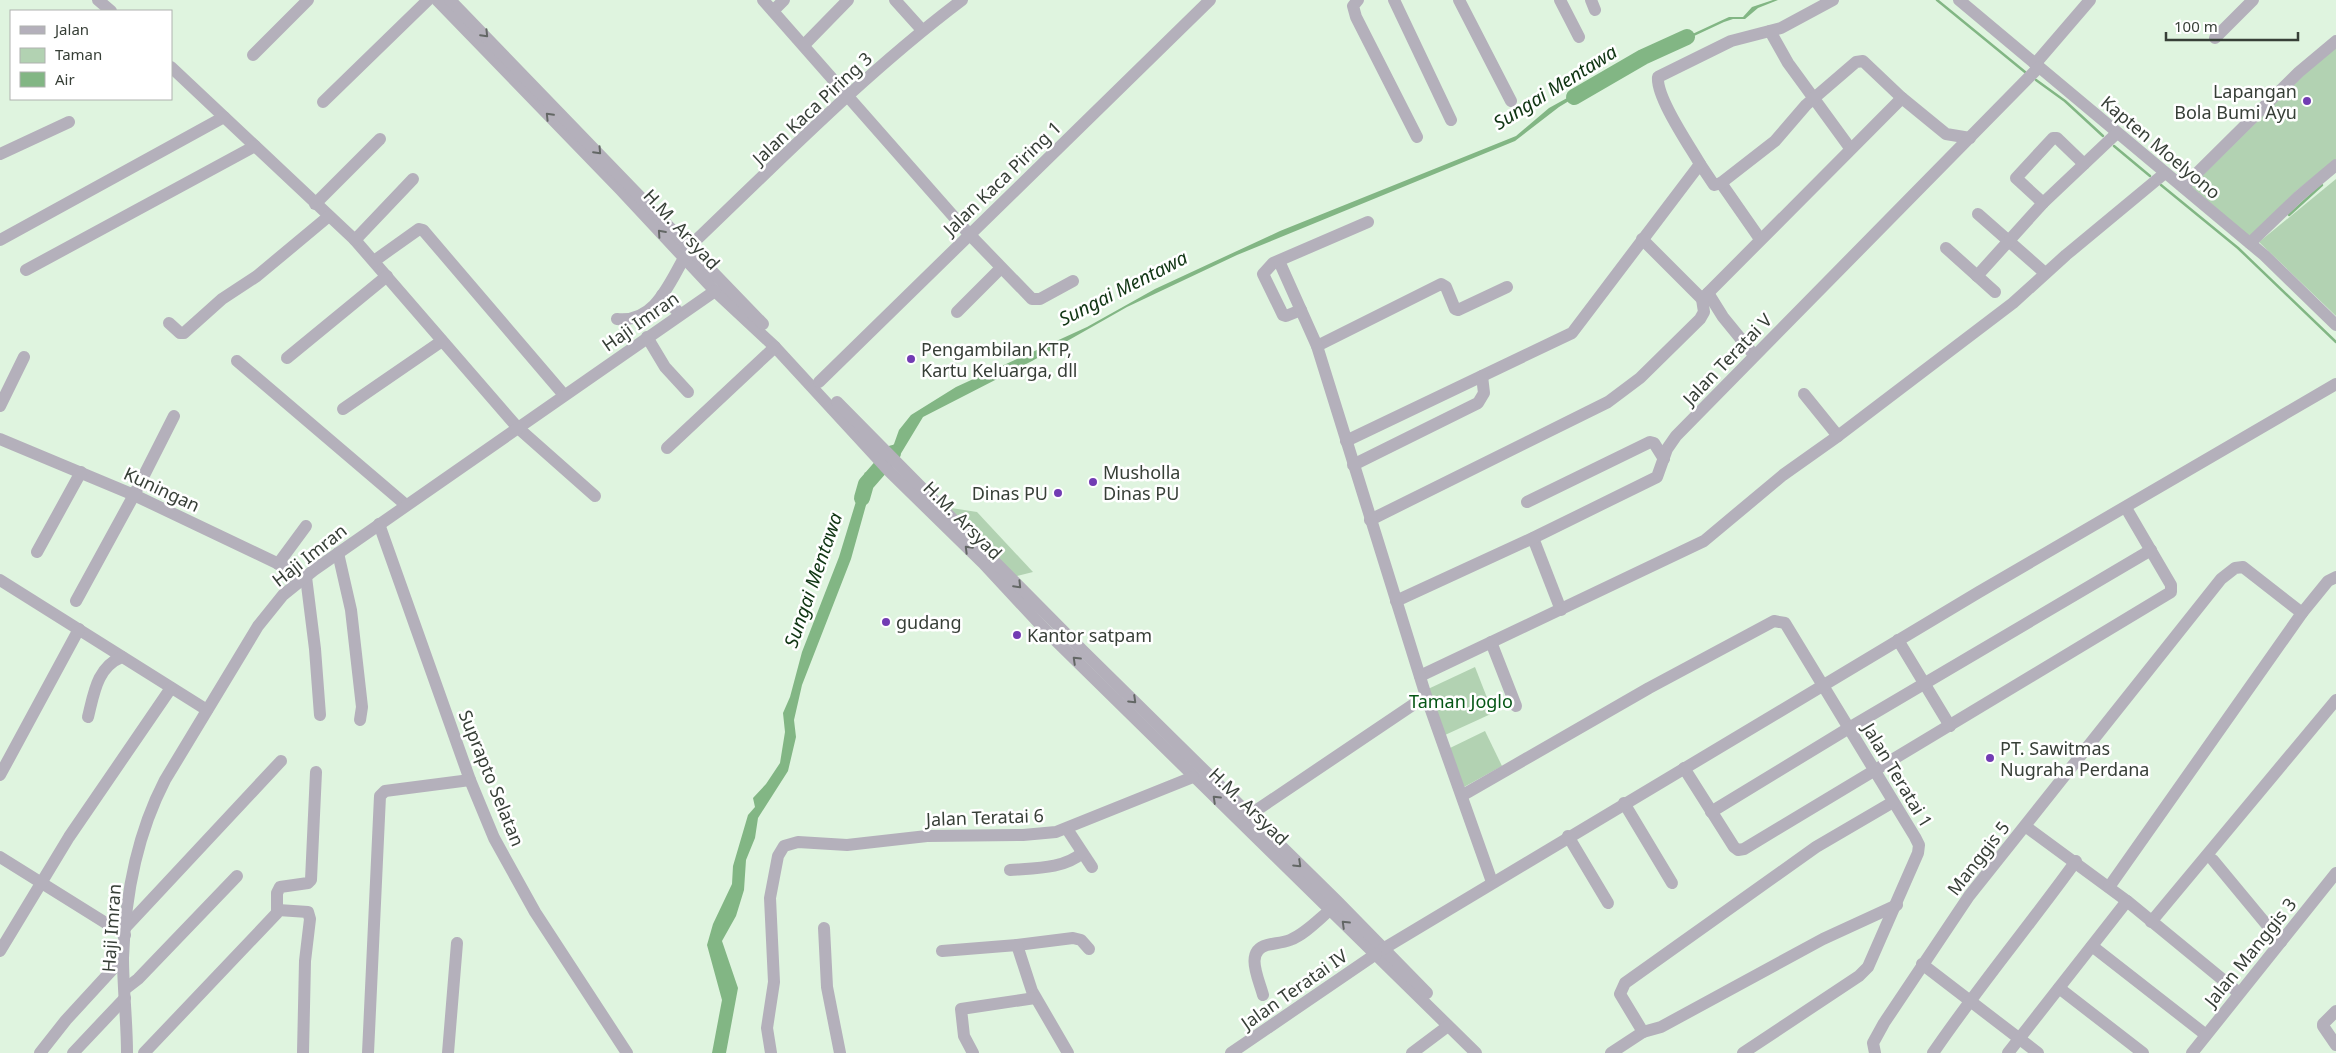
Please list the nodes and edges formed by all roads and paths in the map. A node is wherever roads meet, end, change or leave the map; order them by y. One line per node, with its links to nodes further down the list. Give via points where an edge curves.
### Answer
1 (98, 0): 20 (street)
2 (308, 0): 28 (street)
3 (428, 0): 35 (street)
4 (437, 0): 52 (street, H.M. Arsyad, one-way to 4)
5 (450, 0): 52 (street, H.M. Arsyad, one-way to 52)
6 (763, 0): 21 (street)
7 (784, 0): 21 (street)
8 (848, 0): 27 (street)
9 (895, 0): 22 (street)
10 (962, 0): 22 (street, Jalan Kaca Piring 3)
11 (1210, 0): 59 (street, Jalan Kaca Piring 1)
12 (1358, 0): 40 (street, via 1353,6 1356,17)
13 (1394, 0): 37 (street)
14 (1459, 0): 34 (street)
15 (1560, 0): 24 (street)
16 (1833, 0): 23 (street)
17 (1959, 0): 29 (street, Kapten Moelyono)
18 (2090, 0): 29 (street, Jalan Teratai V)
19 (2253, 0): 25 (street)
20 (110, 10)
21 (773, 11): 27 (street)
22 (922, 30): 31 (street, Jalan Kaca Piring 3)
23 (1770, 31): 32 (street, via 1788,63); 46 (street, via 1731,41 1658,77 1660,90)
24 (1579, 37)
25 (2215, 38)
26 (2336, 41): 53 (street, via 2299,72)
27 (804, 45): 31 (street)
28 (253, 55)
29 (2037, 66): 39 (street, Kapten Moelyono); 41 (street, Jalan Teratai V)
30 (172, 68): 36 (street)
31 (849, 96): 59 (street); 67 (street, Jalan Kaca Piring 3)
32 (1814, 98): 33 (street, via 1859,60); 44 (street); 51 (street, via 1775,142)
33 (1902, 98): 41 (street, via 1946,134); 44 (street)
34 (1511, 101)
35 (323, 102)
36 (224, 117): 43 (street); 62 (street)
37 (1451, 120)
38 (69, 122): 45 (street)
39 (2117, 133): 47 (street); 49 (street, Kapten Moelyono)
40 (1417, 137)
41 (1970, 138): 91 (street, Jalan Teratai V)
42 (380, 139): 55 (street)
43 (255, 146): 55 (street); 71 (street)
44 (1850, 148): 61 (street)
45 (0, 154)
46 (1700, 164): 51 (street, via 1714,185); 60 (street)
47 (2084, 164): 54 (street); 54 (street, via 2057,138 2053,138 2016,178)
48 (2336, 165): 65 (street)
49 (2165, 173): 53 (street, Kapten Moelyono); 72 (street)
50 (412, 179): 63 (street)
51 (1721, 183): 61 (street)
52 (624, 185): 67 (street, H.M. Arsyad)
53 (2183, 188): 65 (street, Kapten Moelyono)
54 (2043, 203): 64 (street)
55 (315, 204): 57 (street)
56 (1978, 214): 64 (street)
57 (328, 216): 63 (street); 85 (street, via 258,276 222,299 183,334)
58 (1368, 222): 68 (street)
59 (970, 234): 70 (street); 96 (street, Jalan Kaca Piring 1)
60 (1642, 239): 80 (street); 95 (street, via 1572,333)
61 (1760, 239): 80 (street)
62 (0, 240)
63 (355, 240): 69 (street)
64 (2008, 241): 72 (street); 74 (street)
65 (2250, 243): 86 (street, Kapten Moelyono)
66 (1946, 248): 74 (street)
67 (687, 252): 77 (street, H.M. Arsyad); 79 (street, Jalan Kaca Piring 3); 96 (street, H.M. Arsyad)
68 (1279, 261): 81 (street); 81 (street, via 1263,274 1283,315)
69 (374, 262): 73 (street); 100 (street, via 419,229 423,230)
70 (1001, 268): 75 (street, via 1036,300); 82 (street)
71 (26, 270)
72 (2045, 274): 105 (street, via 2013,303)
73 (387, 276): 88 (street); 93 (street)
74 (1977, 276): 78 (street)
75 (1073, 280)
76 (1507, 287): 89 (street, via 1458,310 1446,287 1441,284)
77 (715, 291): 83 (street, Haji Imran); 90 (street, H.M. Arsyad)
78 (1995, 292)
79 (662, 295): 83 (street); 84 (street, Jalan Kaca Piring 3, via 645,315 631,320)
80 (1705, 296): 91 (street); 119 (street, via 1700,319 1616,397)
81 (1301, 310): 89 (street)
82 (957, 312)
83 (680, 314): 87 (street, Haji Imran)
84 (617, 319)
85 (169, 323)
86 (2336, 325)
87 (647, 337): 98 (street, via 665,367); 100 (street, Haji Imran)
88 (442, 341): 102 (street); 104 (street)
89 (1317, 346): 107 (street)
90 (775, 347): 108 (street); 109 (street, H.M. Arsyad)
91 (1754, 355): 110 (street, Jalan Teratai V, via 1676,436)
92 (24, 356): 101 (street)
93 (287, 358)
94 (237, 361): 117 (street)
95 (1482, 376): 107 (street); 111 (street, via 1484,393 1478,403)
96 (819, 382): 109 (street, H.M. Arsyad)
97 (2336, 384): 118 (street, Jalan Teratai IV)
98 (688, 392)
99 (1804, 394): 105 (street)
100 (564, 395): 104 (street, Haji Imran)
101 (0, 406)
102 (343, 409)
103 (174, 416): 114 (street)
104 (516, 427): 115 (street); 117 (street, Haji Imran)
105 (1838, 436): 132 (street, via 1783,475 1704,541)
106 (0, 439): 113 (street, Kuningan)
107 (1346, 442): 111 (street)
108 (668, 448)
109 (880, 454): 112 (street, H.M. Arsyad)
110 (1664, 459): 116 (street, via 1650,442); 122 (street, Jalan Teratai V, via 1657,477)
111 (1353, 465): 119 (street)
112 (893, 468): 156 (street, H.M. Arsyad, one-way to 112, via 1050,635); 162 (street, H.M. Arsyad, one-way to 162)
113 (81, 472): 114 (street, Kuningan); 124 (street)
114 (134, 495): 126 (street, Kuningan); 130 (street)
115 (595, 496)
116 (1527, 502)
117 (406, 505): 120 (street, Haji Imran)
118 (2126, 508): 123 (street); 135 (street, Jalan Teratai IV)
119 (1370, 520): 131 (street)
120 (379, 524): 125 (street, Haji Imran); 157 (street, Suprapto Selatan)
121 (306, 526): 126 (street)
122 (1533, 538): 131 (street, Jalan Teratai V); 132 (street)
123 (2151, 550): 139 (street); 149 (street, via 2173,588 2171,592)
124 (37, 552)
125 (338, 553): 127 (street, Haji Imran); 148 (street, via 351,610 362,707)
126 (278, 564): 127 (street, Kuningan)
127 (306, 577): 145 (street, Haji Imran, via 283,595 258,626); 146 (street)
128 (2336, 577): 133 (street, via 2328,581)
129 (0, 581): 134 (street)
130 (76, 601)
131 (1396, 601): 138 (street)
132 (1561, 610): 136 (street)
133 (2302, 613): 163 (street, Manggis 5, via 2252,572 2243,567 2235,568 2204,599); 177 (street)
134 (78, 629): 137 (street); 155 (street)
135 (1898, 640): 139 (street); 140 (street, Jalan Teratai IV)
136 (1491, 642): 138 (street); 144 (street)
137 (122, 657): 141 (street); 147 (street, via 108,664 101,673)
138 (1420, 676): 142 (street)
139 (1924, 684): 149 (street); 150 (street)
140 (1823, 685): 150 (street, Jalan Teratai 1); 152 (street, Jalan Teratai IV); 158 (street, Jalan Teratai 1, via 1788,625 1782,621 1774,622 1649,688)
141 (171, 688): 145 (street); 175 (street, via 69,837)
142 (1426, 696): 158 (street); 162 (street)
143 (2336, 700): 183 (street)
144 (1516, 706)
145 (207, 710): 185 (street, Haji Imran, via 153,806 132,882)
146 (320, 715)
147 (88, 717)
148 (360, 720)
149 (1950, 726): 153 (street)
150 (1849, 728): 153 (street, Jalan Teratai 1); 161 (street)
151 (281, 761): 185 (street)
152 (1684, 768): 160 (street, Jalan Teratai IV); 161 (street)
153 (1874, 771): 159 (street, Jalan Teratai 1); 161 (street, via 1741,850 1734,847)
154 (316, 772): 181 (street, via 311,880 280,887)
155 (0, 775)
156 (1193, 777): 162 (street, H.M. Arsyad, one-way to 156); 164 (street, Jalan Teratai 6)
157 (470, 780): 213 (street, via 385,791 380,796); 215 (street, Suprapto Selatan, via 494,838 535,912)
158 (1463, 795): 174 (street)
159 (1893, 802): 180 (street, Jalan Teratai 1, via 1919,845 1916,862); 204 (street, via 1816,847 1626,983 1620,994)
160 (1624, 804): 165 (street, Jalan Teratai IV); 176 (street)
161 (1711, 812)
162 (1244, 819): 182 (street, H.M. Arsyad); 193 (street, H.M. Arsyad, one-way to 193)
163 (2025, 826): 169 (street); 195 (street, Manggis 5, via 1969,896)
164 (1068, 829): 166 (street); 216 (street, Jalan Teratai 6, via 1023,835 927,836 847,845 798,842 784,846 778,856 770,898 774,982 766,1028)
165 (1568, 836): 174 (street, Jalan Teratai IV); 179 (street)
166 (1082, 853): 170 (street); 171 (street, via 1075,859 1053,866)
167 (0, 856): 175 (street)
168 (2212, 860): 186 (street)
169 (2076, 861): 177 (street); 201 (street)
170 (1092, 867)
171 (1010, 870)
172 (2336, 873): 186 (street, Jalan Manggis 3)
173 (237, 876): 198 (street)
174 (1492, 882): 193 (street, Jalan Teratai IV)
175 (42, 883): 185 (street); 191 (street)
176 (1672, 883)
177 (2109, 887): 178 (street)
178 (2126, 901): 183 (street); 189 (street)
179 (1608, 904)
180 (1897, 905): 204 (street, via 1823,939 1661,1027); 225 (street, Jalan Teratai 1, via 1866,970)
181 (278, 910): 211 (street); 212 (street, via 304,910 310,919 305,961)
182 (1330, 910): 193 (street, H.M. Arsyad, one-way to 182); 199 (street, via 1296,937 1264,945 1256,952 1253,962)
183 (2151, 922): 197 (street)
184 (824, 928): 217 (street, via 827,987)
185 (125, 931): 194 (street, Haji Imran)
186 (2281, 942): 197 (street, Jalan Manggis 3)
187 (457, 943): 214 (street)
188 (1017, 945): 190 (street, via 1073,938 1081,940); 192 (street); 200 (street)
189 (2092, 946): 196 (street); 205 (street)
190 (1089, 949)
191 (0, 950)
192 (942, 951)
193 (1379, 951): 203 (street, H.M. Arsyad); 220 (street, Jalan Teratai IV); 223 (street, H.M. Arsyad)
194 (123, 958): 198 (street, Haji Imran); 208 (street)
195 (1922, 964): 201 (street); 226 (street, Manggis 5, via 1878,1033 1872,1047)
196 (2059, 988): 206 (street); 230 (street)
197 (2239, 993): 205 (street, Jalan Manggis 3)
198 (125, 994): 209 (street); 210 (street, Haji Imran)
199 (1263, 995)
200 (1035, 998): 218 (street, via 961,1009 964,1036); 219 (street)
201 (1969, 1000): 206 (street); 227 (street)
202 (2336, 1011): 207 (street, via 2323,1026)
203 (1448, 1026): 221 (street); 222 (street, H.M. Arsyad)
204 (1643, 1032): 224 (street)
205 (2206, 1035): 231 (street, Jalan Manggis 3)
206 (2019, 1039): 228 (street); 229 (street)
207 (2336, 1045)
208 (40, 1053)
209 (74, 1053)
210 (127, 1053)
211 (144, 1053)
212 (303, 1053)
213 (368, 1053)
214 (448, 1053)
215 (627, 1053)
216 (771, 1053)
217 (840, 1053)
218 (973, 1053)
219 (1068, 1053)
220 (1231, 1053)
221 (1412, 1053)
222 (1476, 1053)
223 (1487, 1053)
224 (1611, 1053)
225 (1743, 1053)
226 (1875, 1053)
227 (1933, 1053)
228 (2008, 1053)
229 (2038, 1053)
230 (2144, 1053)
231 (2192, 1053)

